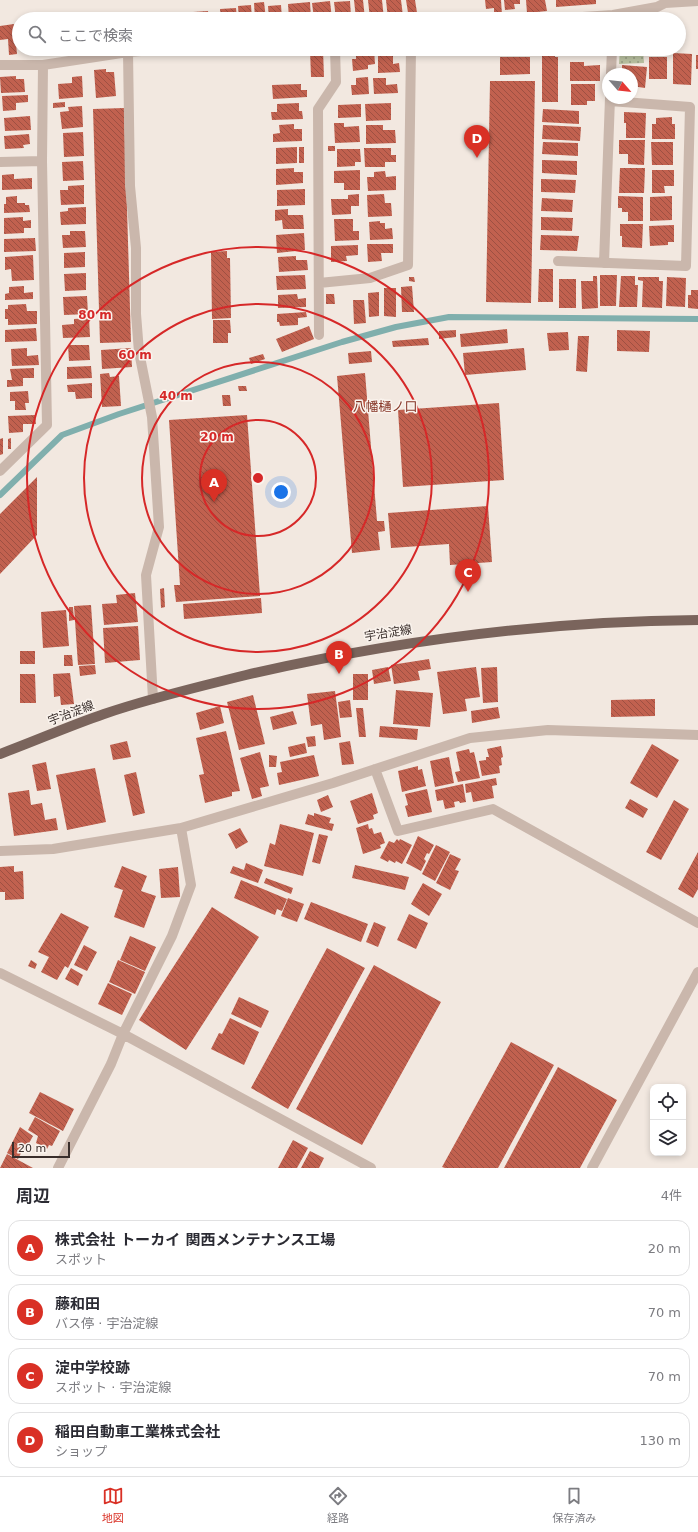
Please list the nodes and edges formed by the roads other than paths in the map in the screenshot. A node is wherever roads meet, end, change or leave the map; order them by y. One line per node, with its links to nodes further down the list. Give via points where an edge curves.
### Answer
1 (665, 1): 2 (street); 3 (street, via 657,7)
2 (698, 1)
3 (635, 12)
4 (102, 56): 10 (street)
5 (128, 56): 22 (street, via 130,186 136,248 136,314 138,344 152,417 159,527 146,575)
6 (335, 56): 18 (street, via 336,82 318,109)
7 (410, 56): 18 (street, via 408,265 370,278)
8 (612, 56): 11 (street)
9 (0, 65): 10 (street)
10 (44, 65): 14 (street)
11 (611, 68)
12 (638, 102): 17 (street, via 690,107 686,266)
13 (610, 104): 17 (street)
14 (42, 161): 15 (street); 20 (street, via 47,425)
15 (0, 162)
16 (558, 261): 17 (street)
17 (604, 263)
18 (319, 283): 19 (street)
19 (319, 335)
20 (0, 471)
21 (698, 620): 22 (main road, 宇治淀線, via 569,626 440,638 342,654)
22 (153, 699): 24 (main road, 宇治淀線, via 103,714)
23 (698, 735): 25 (street, via 548,730 470,738)
24 (0, 754)
25 (375, 769): 26 (street); 28 (street, via 398,831 493,809)
26 (180, 828): 27 (street, via 53,849); 31 (street, via 191,885 172,936)
27 (0, 851)
28 (698, 923)
29 (698, 972): 34 (street)
30 (0, 973): 31 (street)
31 (123, 1034): 32 (street, via 111,1064); 33 (street)
32 (58, 1168)
33 (371, 1168)
34 (592, 1168)

